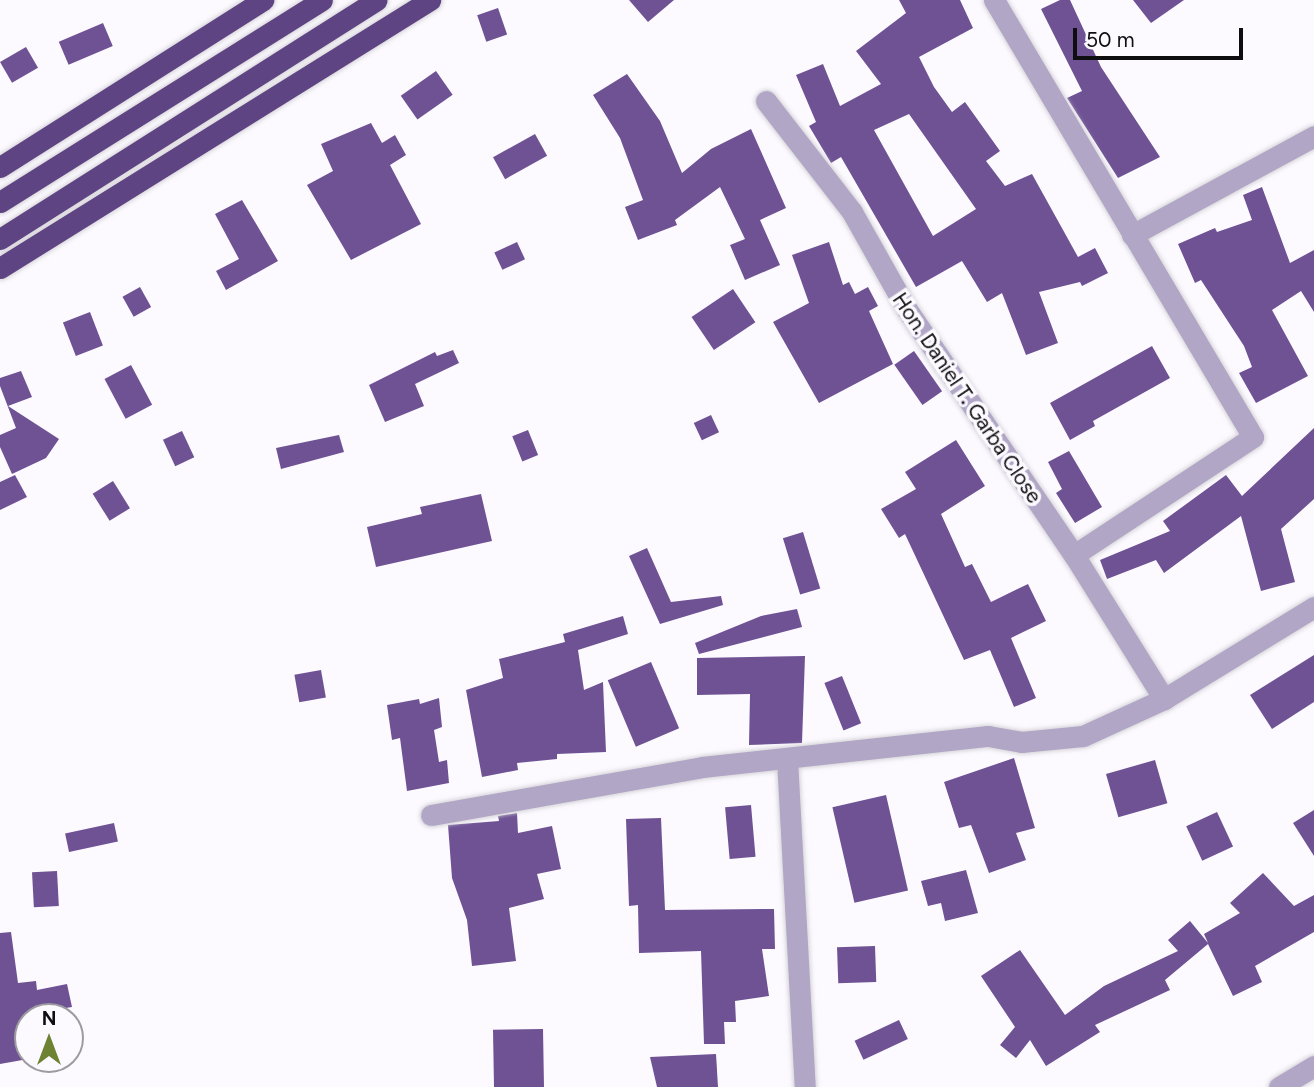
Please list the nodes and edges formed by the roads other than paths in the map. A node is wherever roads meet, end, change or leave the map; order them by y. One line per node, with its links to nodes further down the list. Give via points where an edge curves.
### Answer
1 (263, 0): 8 (highway)
2 (322, 0): 9 (highway)
3 (377, 0): 11 (highway)
4 (430, 0): 12 (highway)
5 (994, 0): 10 (street)
6 (766, 102): 13 (street, Hon. Daniel T. Garba Close, via 852,212 906,308)
7 (1314, 136): 10 (street)
8 (0, 167)
9 (0, 202)
10 (1132, 234): 13 (street, via 1253,437)
11 (0, 239)
12 (0, 268)
13 (1074, 555): 15 (street, Hon. Daniel T. Garba Close)
14 (1314, 607): 15 (street)
15 (1164, 699): 16 (street, via 1083,736 1021,742 988,736)
16 (787, 759): 17 (street, via 702,767); 19 (street)
17 (431, 815)
18 (1314, 1066): 20 (street)
19 (805, 1087)
20 (1279, 1087)

